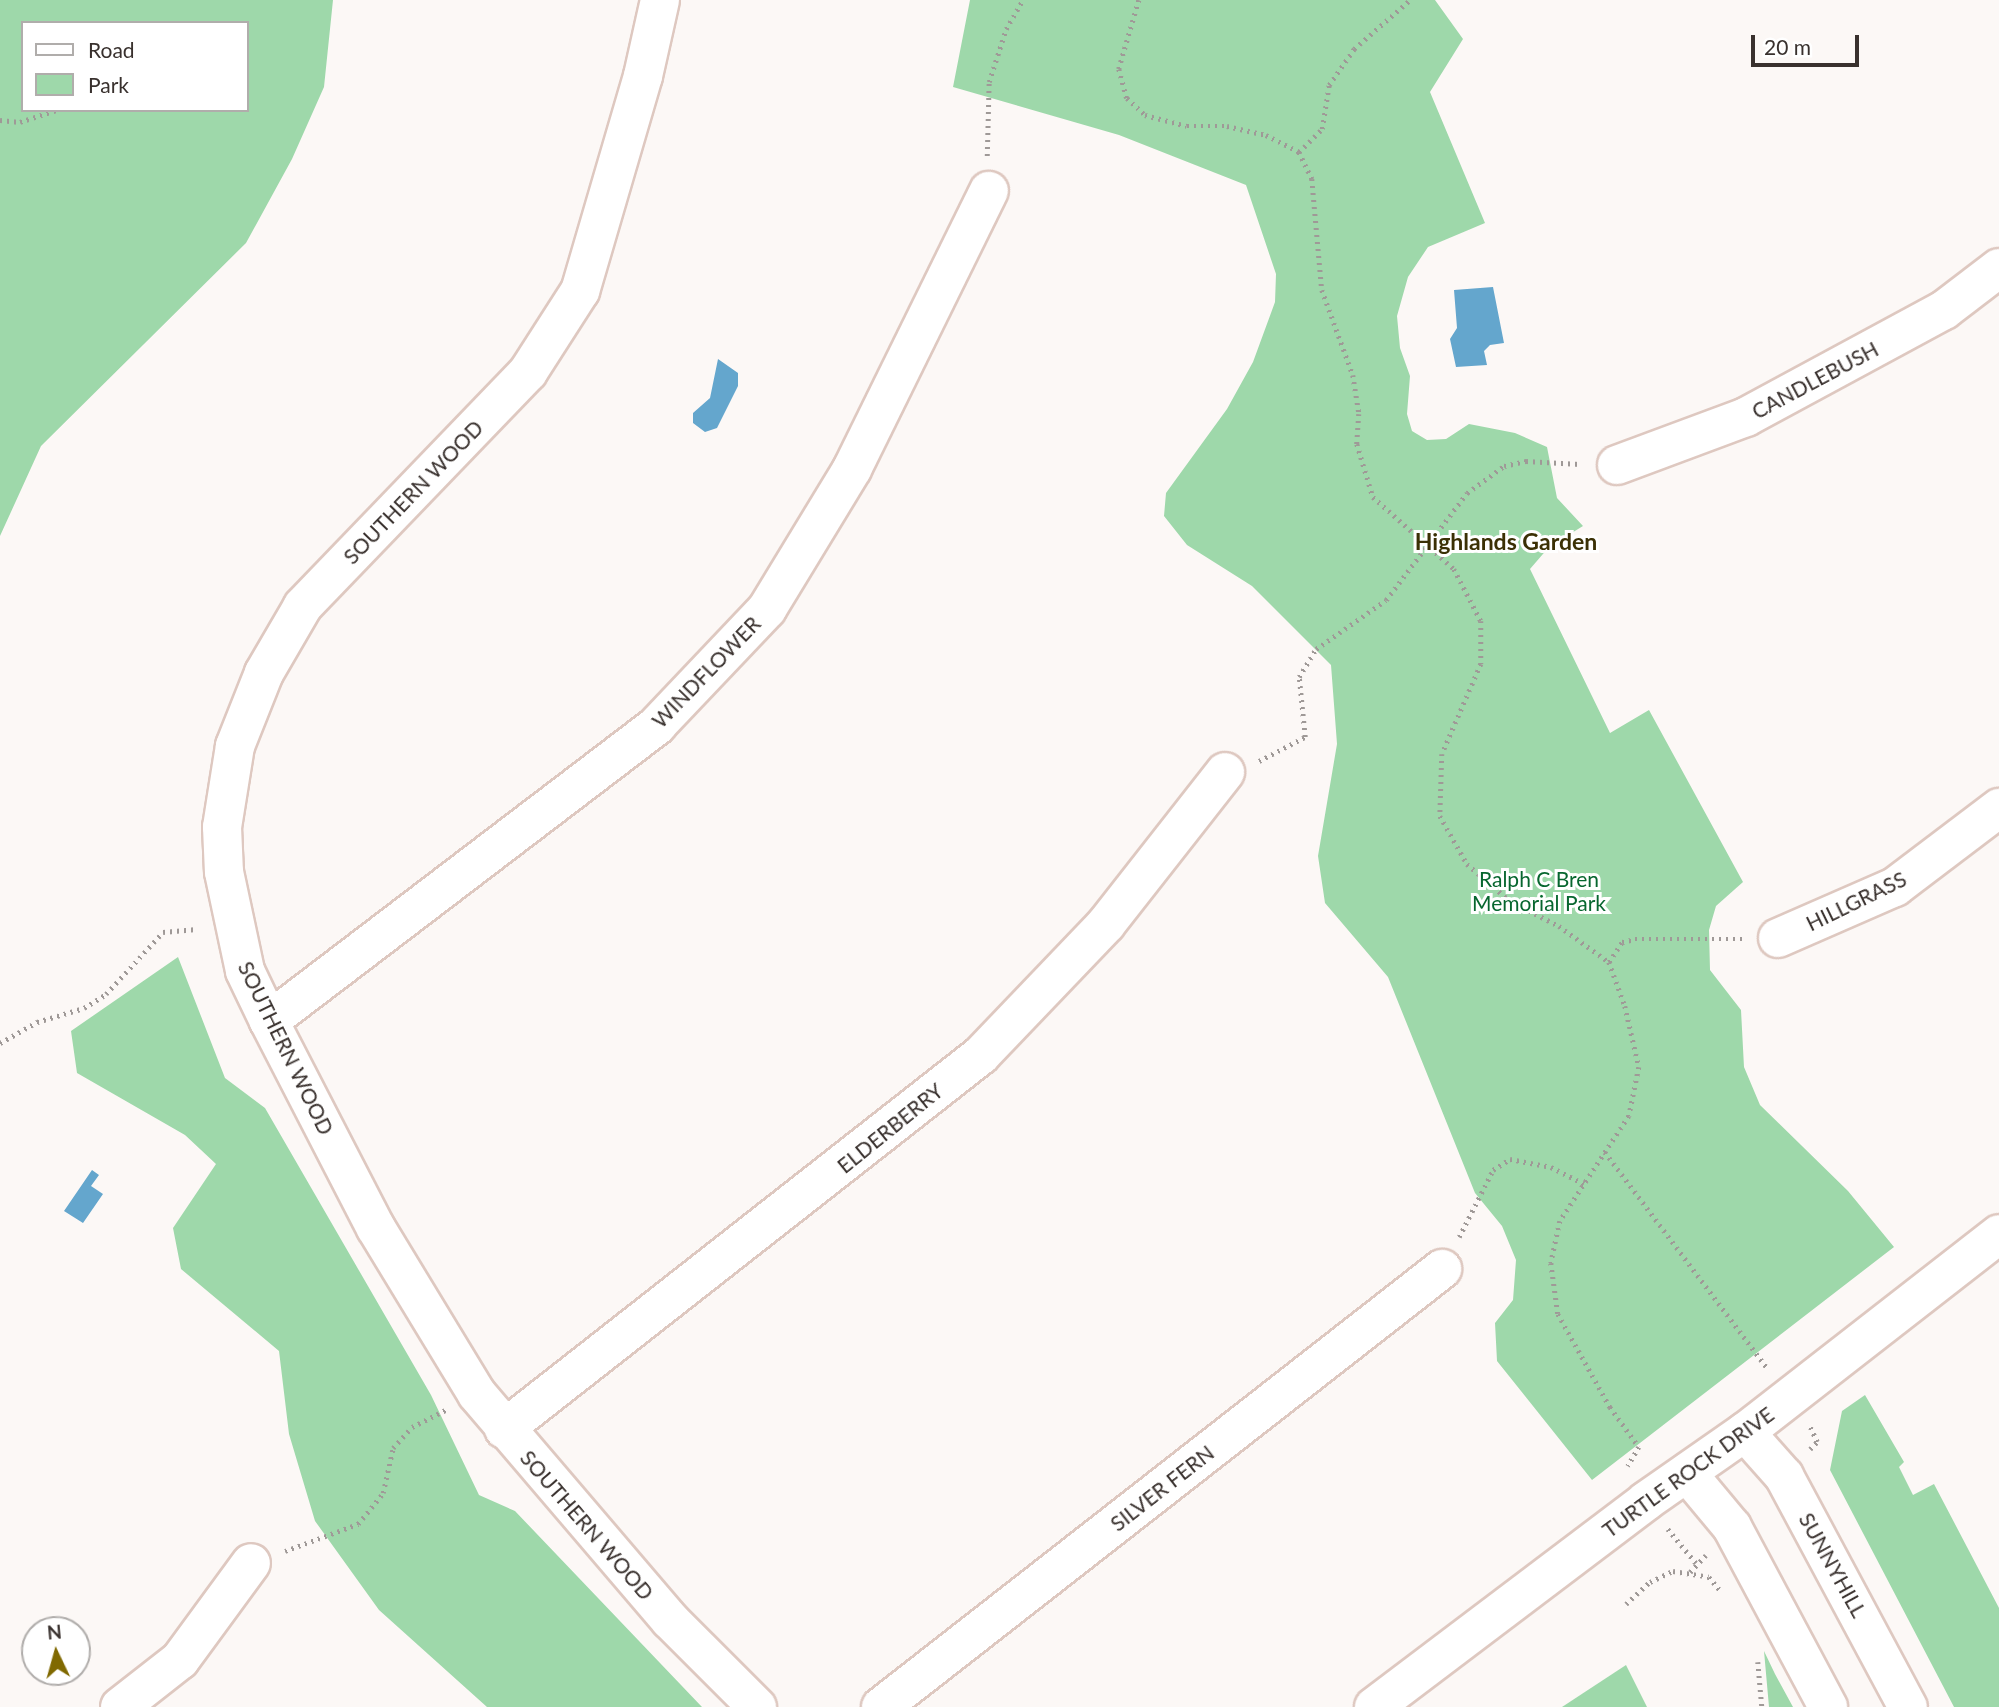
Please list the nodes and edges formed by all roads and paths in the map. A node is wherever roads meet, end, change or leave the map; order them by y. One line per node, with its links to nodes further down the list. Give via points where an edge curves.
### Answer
1 (660, 0): 17 (street, SOUTHERN WOOD, via 643,76 580,292 528,372 303,606 264,673 235,746 222,827 224,872 245,971)
2 (1023, 0): 8 (path, via 1006,29 989,82 985,129)
3 (1139, 0): 7 (path, via 1119,69 1127,98 1145,116 1266,135)
4 (1410, 0): 7 (path, via 1354,49 1329,85 1322,129)
5 (51, 112): 6 (path, via 20,122)
6 (0, 120)
7 (1300, 152): 11 (path, via 1312,179 1322,290 1353,375 1359,414 1357,444 1373,497)
8 (989, 191): 17 (street, WINDFLOWER, via 852,469 768,609 657,725)
9 (1999, 268): 10 (street, CANDLEBUSH, via 1944,310 1783,398)
10 (1617, 465): 11 (path, via 1526,461 1504,466 1467,493)
11 (1424, 545): 12 (path, via 1386,600 1316,649 1299,677 1305,737 1282,753); 16 (path, via 1454,569 1481,621 1481,664 1442,754 1440,816 1476,871 1510,901 1559,926)
12 (1225, 772): 25 (street, ELDERBERRY, via 1106,924 981,1055)
13 (1999, 808): 15 (street, HILLGRASS, via 1895,887)
14 (200, 929): 18 (path, via 163,932 95,1001 37,1022)
15 (1778, 938): 16 (path, via 1635,939 1622,942)
16 (1609, 962): 19 (path, via 1639,1067 1629,1115)
17 (269, 1021): 24 (street, SOUTHERN WOOD, via 376,1228)
18 (0, 1043)
19 (1605, 1152): 20 (path); 23 (path)
20 (1584, 1184): 22 (path, via 1552,1167 1510,1159 1493,1170); 27 (path, via 1560,1221 1553,1253 1558,1314 1610,1407)
21 (1999, 1234): 26 (street, TURTLE ROCK DRIVE)
22 (1442, 1269): 35 (street, SILVER FERN)
23 (1756, 1353)
24 (477, 1394): 25 (street, SOUTHERN WOOD); 29 (path, via 411,1427 393,1448 383,1493 358,1524)
25 (504, 1429): 34 (street, SOUTHERN WOOD, via 670,1620)
26 (1745, 1432): 28 (street, TURTLE ROCK DRIVE); 39 (street, SUNNYHILL, via 1784,1476)
27 (1639, 1447)
28 (1687, 1473): 36 (street, TURTLE ROCK DRIVE); 38 (street, via 1732,1527)
29 (251, 1563): 33 (street, via 180,1660)
30 (1726, 1596): 31 (path, via 1709,1577 1674,1571 1650,1582)
31 (1626, 1604)
32 (1755, 1653): 37 (path)
33 (120, 1707)
34 (757, 1707)
35 (881, 1707)
36 (1374, 1707)
37 (1762, 1707)
38 (1828, 1707)
39 (1908, 1707)

